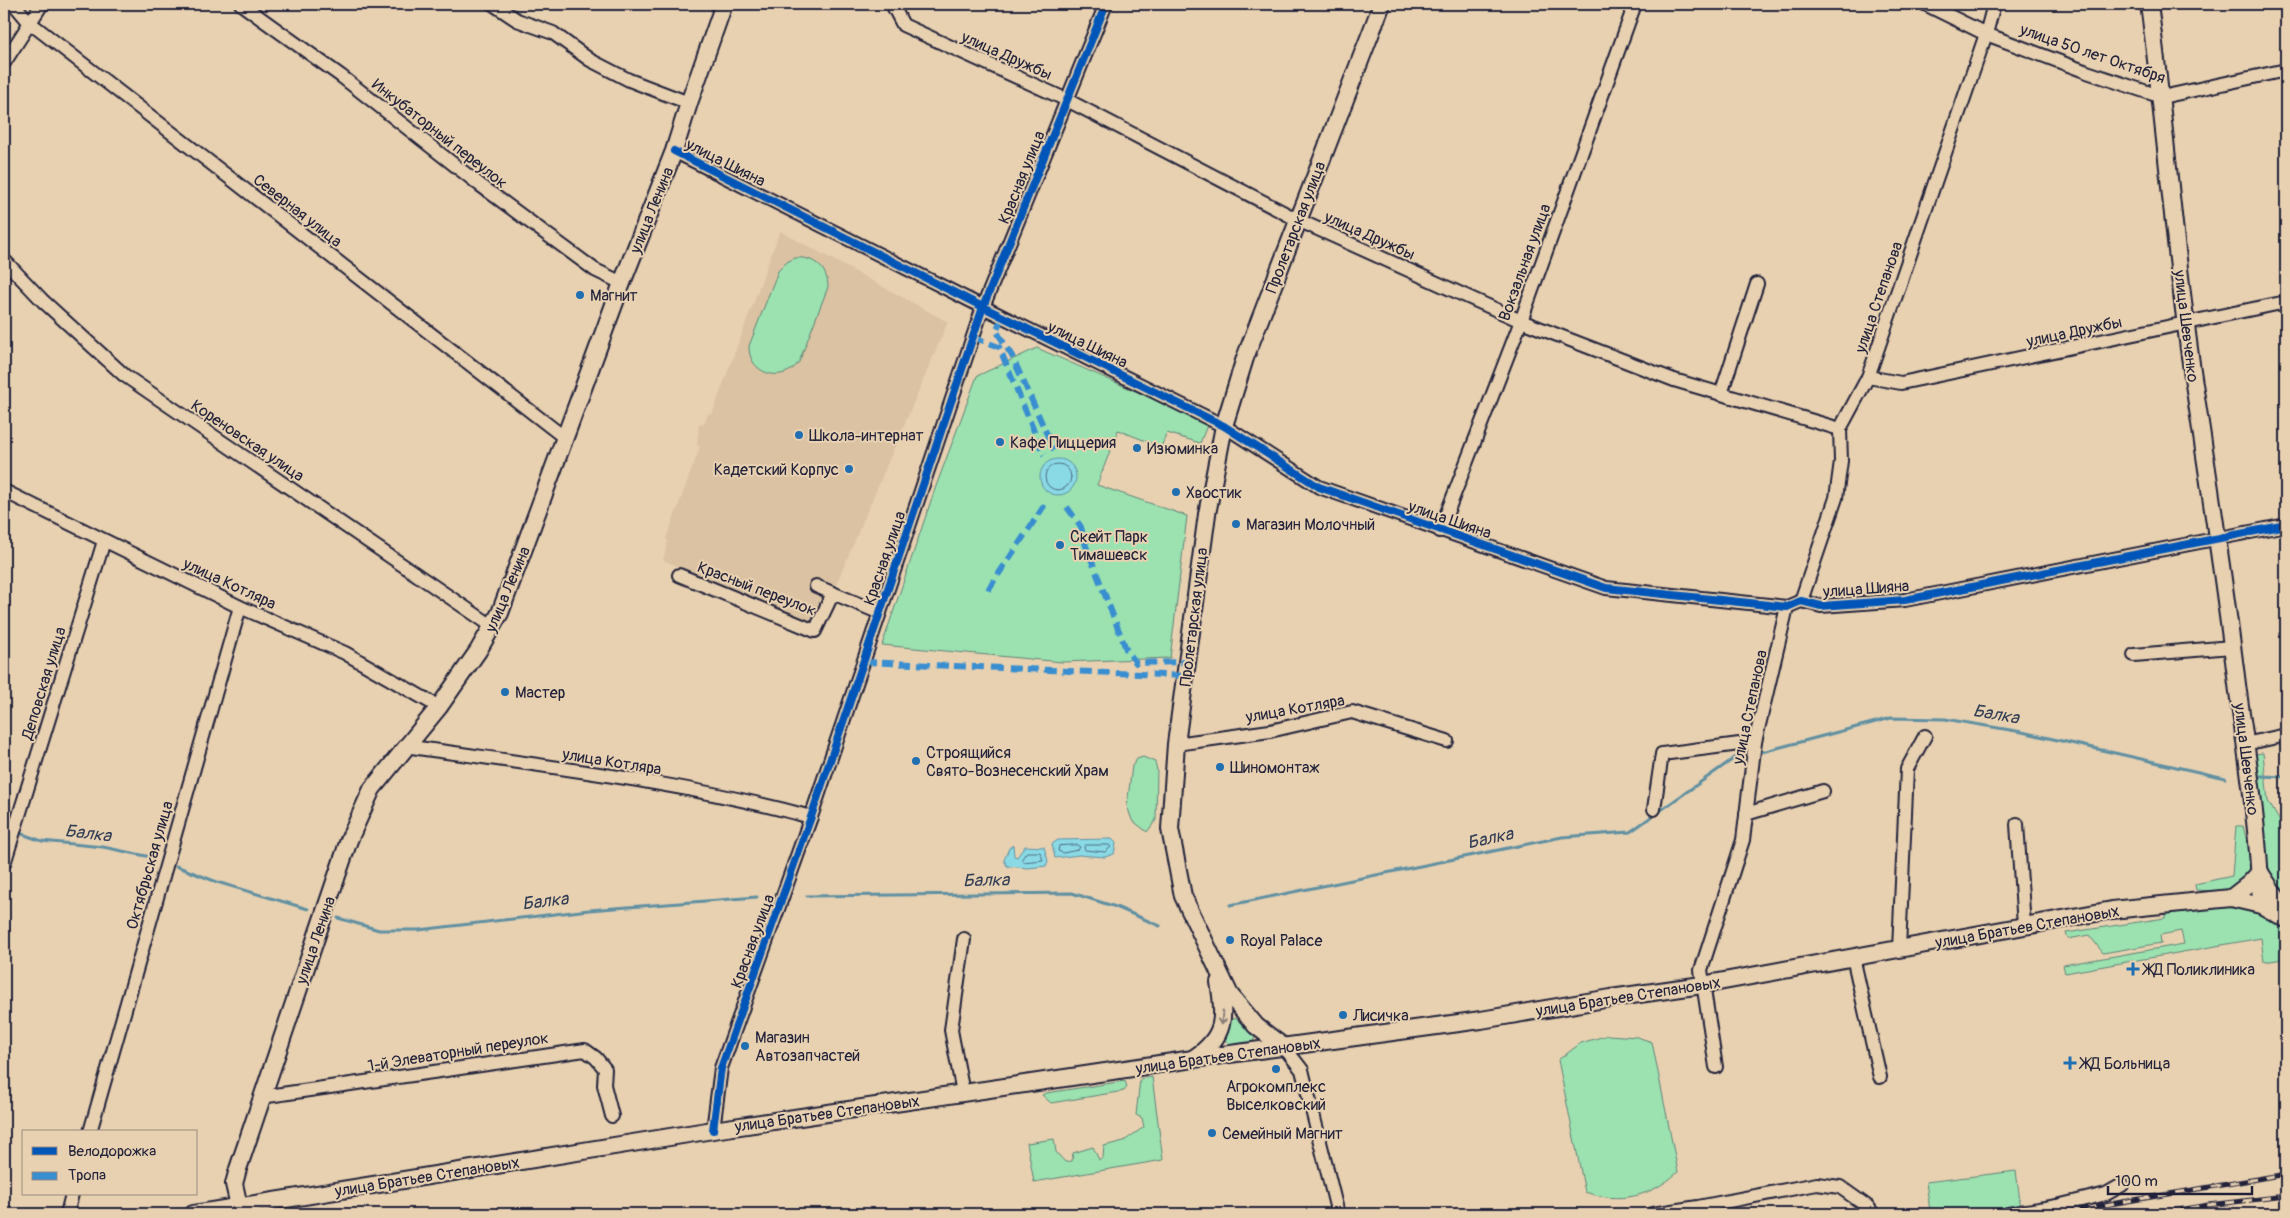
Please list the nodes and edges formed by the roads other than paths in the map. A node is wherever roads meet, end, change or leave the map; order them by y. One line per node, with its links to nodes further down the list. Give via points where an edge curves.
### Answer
1 (14, 4): 13 (street, Северная улица)
2 (42, 4): 13 (street)
3 (241, 4): 23 (street, Инкубаторный переулок, via 341,76 587,264)
4 (493, 4): 19 (street, via 517,20 553,33 590,60 629,80)
5 (724, 4): 19 (main road, улица Ленина)
6 (892, 4): 18 (street, улица Дружбы, via 903,25)
7 (1106, 4): 18 (street, Красная улица)
8 (1382, 4): 21 (main road, Пролетарская улица)
9 (1635, 4): 27 (street, Вокзальная улица)
10 (1925, 4): 14 (street, улица 50 лет Октября)
11 (1994, 4): 14 (street, улица Степанова)
12 (2149, 4): 17 (main road, улица Шевченко)
13 (29, 22): 15 (street); 33 (street, Северная улица)
14 (1986, 34): 17 (street, улица 50 лет Октября); 29 (street, улица Степанова)
15 (4, 63)
16 (2286, 70): 17 (street, улица 50 лет Октября)
17 (2162, 97): 28 (main road, улица Шевченко)
18 (1067, 100): 21 (street, улица Дружбы); 26 (street, Красная улица)
19 (689, 103): 20 (main road, улица Ленина)
20 (674, 151): 23 (main road, улица Ленина); 26 (street, улица Шияна)
21 (1298, 220): 27 (street, улица Дружбы); 31 (main road, Пролетарская улица)
22 (4, 260): 46 (street, Кореновская улица, via 43,301 124,375)
23 (622, 283): 33 (main road, улица Ленина)
24 (1757, 284): 30 (street)
25 (2286, 302): 28 (street, улица Дружбы)
26 (983, 307): 31 (street, улица Шияна); 45 (street, Красная улица)
27 (1521, 321): 30 (street, улица Дружбы, via 1674,380); 36 (street, Вокзальная улица)
28 (2185, 324): 29 (street, улица Дружбы, via 1901,383); 37 (main road, улица Шевченко)
29 (1868, 377): 32 (street, улица Степанова)
30 (1721, 394): 32 (street, улица Дружбы)
31 (1224, 426): 36 (street, улица Шияна, via 1318,487); 54 (main road, Пролетарская улица, via 1207,514)
32 (1840, 429): 42 (street, via 1841,461 1836,498)
33 (565, 438): 46 (main road, улица Ленина, via 500,613)
34 (4, 492): 38 (street, улица Котляра)
35 (2286, 525): 37 (street, улица Шияна)
36 (1440, 531): 44 (street, улица Шияна, via 1606,588)
37 (2218, 539): 42 (street, улица Шияна, via 1905,600 1821,606); 47 (main road, улица Шевченко)
38 (104, 541): 43 (street, улица Котляра); 62 (street, Деповская улица)
39 (679, 575): 41 (street, Красный переулок, via 815,631)
40 (816, 586): 41 (street, Красный переулок)
41 (833, 593): 45 (street, Красный переулок)
42 (1801, 601): 44 (street, улица Шияна)
43 (240, 607): 49 (street, улица Котляра, via 345,654); 81 (street, Октябрьская улица)
44 (1787, 607): 53 (street, улица Степанова)
45 (880, 613): 60 (street, Красная улица)
46 (492, 626): 49 (main road, улица Ленина, via 478,652)
47 (2232, 646): 48 (street); 55 (main road, улица Шевченко)
48 (2134, 655)
49 (439, 707): 56 (main road, улица Ленина)
50 (2286, 735): 55 (street)
51 (1925, 736): 70 (street, via 1907,769)
52 (1447, 742): 54 (street, улица Котляра, via 1352,712 1270,731)
53 (1755, 742): 58 (street, via 1662,754); 59 (street, улица Степанова)
54 (1176, 744): 72 (main road, Пролетарская улица, via 1170,806 1173,852 1183,896)
55 (2245, 744): 63 (main road, улица Шевченко)
56 (406, 746): 60 (street, улица Котляра, via 756,802); 79 (main road, улица Ленина, via 372,788 349,840)
57 (1823, 791): 59 (street)
58 (1654, 809)
59 (1746, 814): 73 (street, улица Степанова, via 1743,840 1700,970)
60 (811, 817): 82 (street, Красная улица, via 721,1068)
61 (2018, 824): 68 (street)
62 (4, 864)
63 (2260, 872): 64 (main road); 65 (main road, улица Шевченко); 66 (main road, улица Шевченко)
64 (2231, 898): 65 (main road, улица Братьев Степановых); 68 (main road, улица Братьев Степановых, via 2112,910)
65 (2261, 905): 67 (main road, улица Братьев Степановых)
66 (2286, 912)
67 (2286, 919)
68 (2024, 926): 70 (main road, улица Братьев Степановых)
69 (964, 939): 78 (street, via 950,1030)
70 (1899, 949): 71 (main road, улица Братьев Степановых)
71 (1853, 957): 73 (main road, улица Братьев Степановых); 77 (street)
72 (1217, 970): 74 (main road, Пролетарская улица, via 1230,995 1256,1026); 75 (main road, one-way to 75, via 1224,1007 1222,1028 1209,1048)
73 (1702, 985): 74 (main road, улица Братьев Степановых); 76 (street, улица Степанова)
74 (1285, 1048): 75 (main road, улица Братьев Степановых); 88 (street, Пролетарская улица, via 1302,1070)
75 (1193, 1059): 78 (main road, улица Братьев Степановых)
76 (1716, 1067)
77 (1880, 1077)
78 (963, 1093): 82 (main road, улица Братьев Степановых)
79 (261, 1097): 80 (street, 1-й Элеваторный переулок, via 585,1050 605,1069 606,1102); 85 (main road, улица Ленина, via 234,1184)
80 (612, 1116)
81 (91, 1130)
82 (713, 1130): 85 (main road, улица Братьев Степановых)
83 (2122, 1185): 91 (street, via 2098,1196)
84 (72, 1196): 86 (street)
85 (239, 1206): 87 (main road, улица Братьев Степановых)
86 (67, 1214)
87 (193, 1214)
88 (1338, 1214)
89 (1652, 1214): 90 (street, via 1823,1184 1840,1187 1868,1207)
90 (1872, 1214)
91 (2008, 1214)

